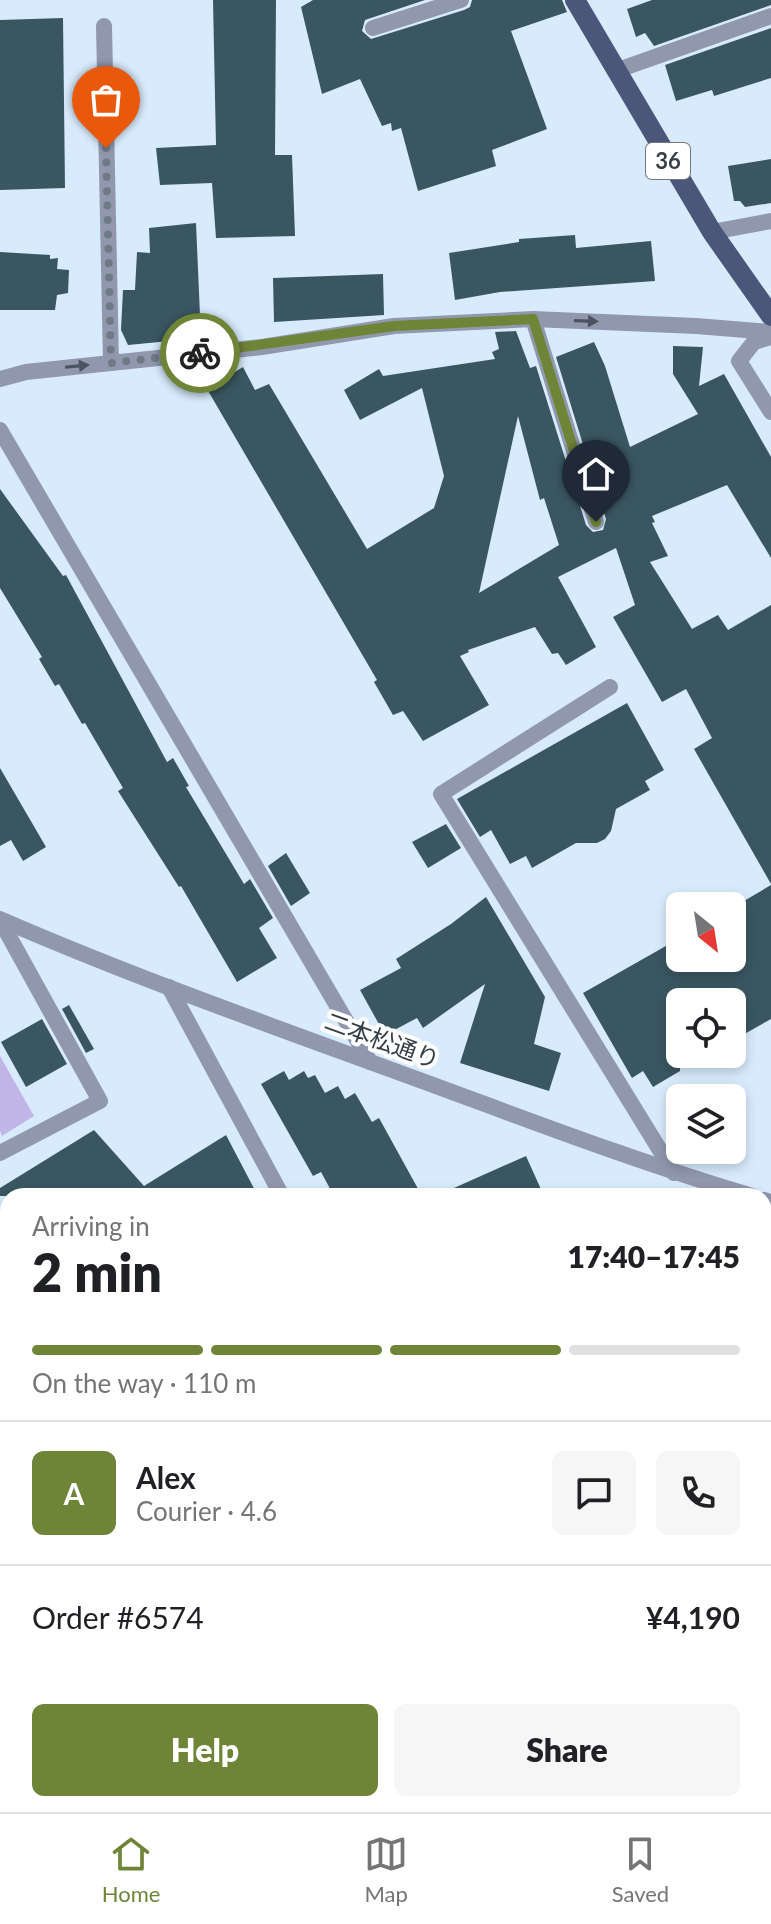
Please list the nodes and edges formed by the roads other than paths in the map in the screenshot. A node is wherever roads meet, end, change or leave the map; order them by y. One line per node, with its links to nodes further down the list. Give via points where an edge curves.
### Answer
1 (461, 0): 5 (street)
2 (575, 0): 6 (main road, 36)
3 (771, 16): 6 (street)
4 (104, 26): 12 (street)
5 (373, 28)
6 (615, 71): 8 (main road, 36)
7 (771, 221): 8 (street)
8 (712, 232): 9 (main road, 36)
9 (771, 316)
10 (533, 319): 11 (street, one-way to 11); 12 (street, via 394,326); 16 (street)
11 (771, 335): 14 (street, via 754,342 739,361)
12 (111, 363): 13 (street, one-way to 12)
13 (0, 379)
14 (771, 412)
15 (0, 430): 20 (street)
16 (596, 522)
17 (610, 687): 22 (street, via 441,794)
18 (0, 920): 19 (street, 二本松通り); 21 (street, via 100,1101)
19 (169, 987): 20 (street, 二本松通り); 23 (street)
20 (370, 1062): 22 (street, 二本松通り)
21 (0, 1153)
22 (674, 1173): 24 (street, 二本松通り)
23 (278, 1188)
24 (725, 1188)

